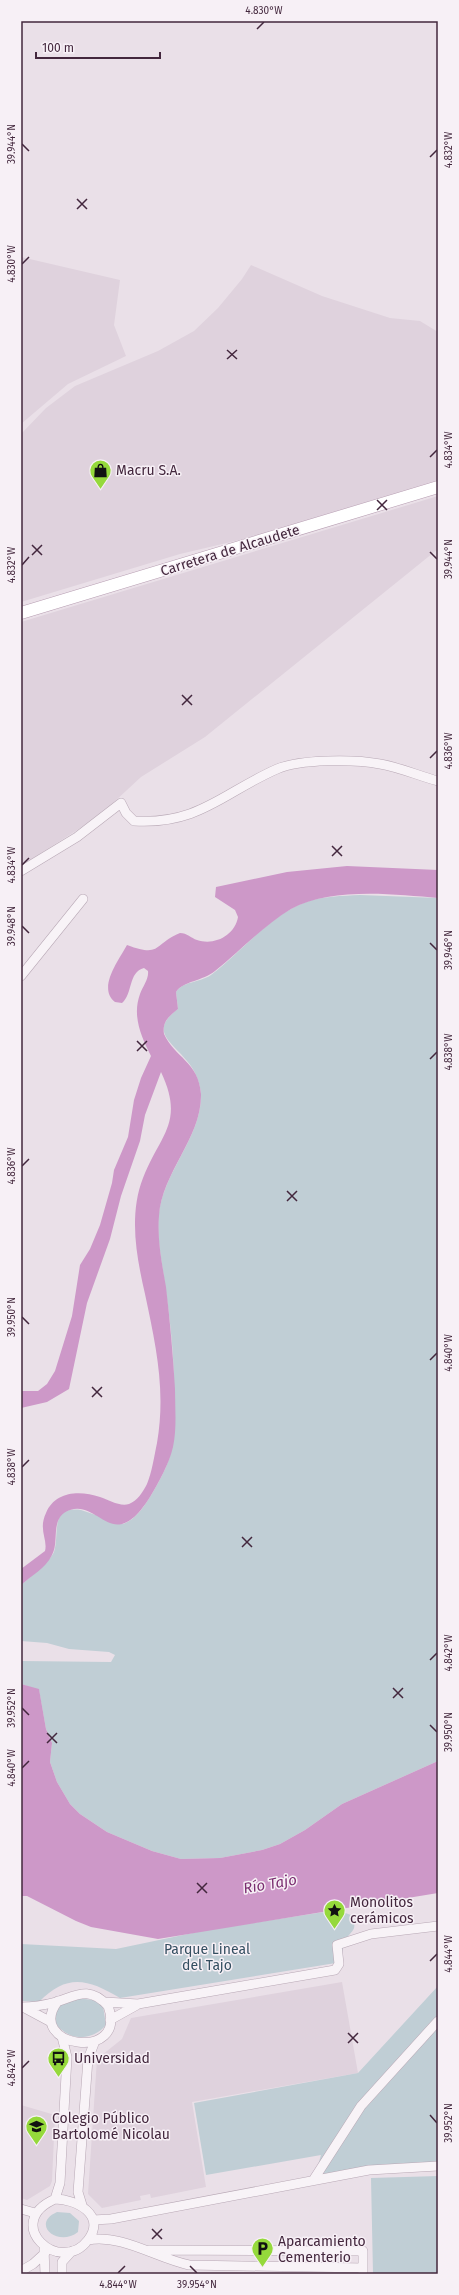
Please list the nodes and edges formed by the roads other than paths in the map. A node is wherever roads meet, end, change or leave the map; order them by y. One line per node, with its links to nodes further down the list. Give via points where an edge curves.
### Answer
1 (438, 487): 2 (main road, Carretera de Alcaudete)
2 (21, 614)
3 (438, 781): 4 (street, via 379,764 304,762 278,768 184,817 134,821 121,803 76,837)
4 (21, 871)
5 (83, 899): 6 (street)
6 (21, 976)
7 (438, 1926): 10 (street, via 371,1934 337,1946 339,1964 335,1970)
8 (58, 2001): 9 (street, via 86,1993); 11 (street); 14 (street, via 52,2008)
9 (105, 2002): 10 (street); 12 (street, via 110,2012)
10 (138, 2004): 12 (street)
11 (22, 2007): 14 (street)
12 (110, 2020): 16 (street, via 108,2029)
13 (438, 2021): 18 (street, via 361,2106)
14 (51, 2022): 15 (street)
15 (62, 2037): 16 (street, via 79,2044); 19 (street, via 67,2057 60,2183)
16 (95, 2042): 20 (street, via 88,2059 78,2192)
17 (438, 2166): 18 (street, via 384,2168)
18 (314, 2179): 23 (street, via 111,2219)
19 (55, 2199): 20 (street, via 69,2199); 22 (street, via 44,2204)
20 (82, 2206): 23 (street)
21 (21, 2209): 22 (street)
22 (35, 2213): 25 (street, via 33,2226)
23 (93, 2220): 24 (street, via 93,2231)
24 (88, 2240): 26 (street); 27 (street, via 110,2239)
25 (44, 2250): 26 (street, via 63,2253); 29 (street, via 33,2264); 31 (street)
26 (73, 2250): 32 (street, via 62,2262)
27 (143, 2250): 28 (street, via 171,2261); 30 (street, via 363,2250)
28 (228, 2270): 30 (street)
29 (21, 2271)
30 (363, 2271)
31 (45, 2274)
32 (62, 2274)

